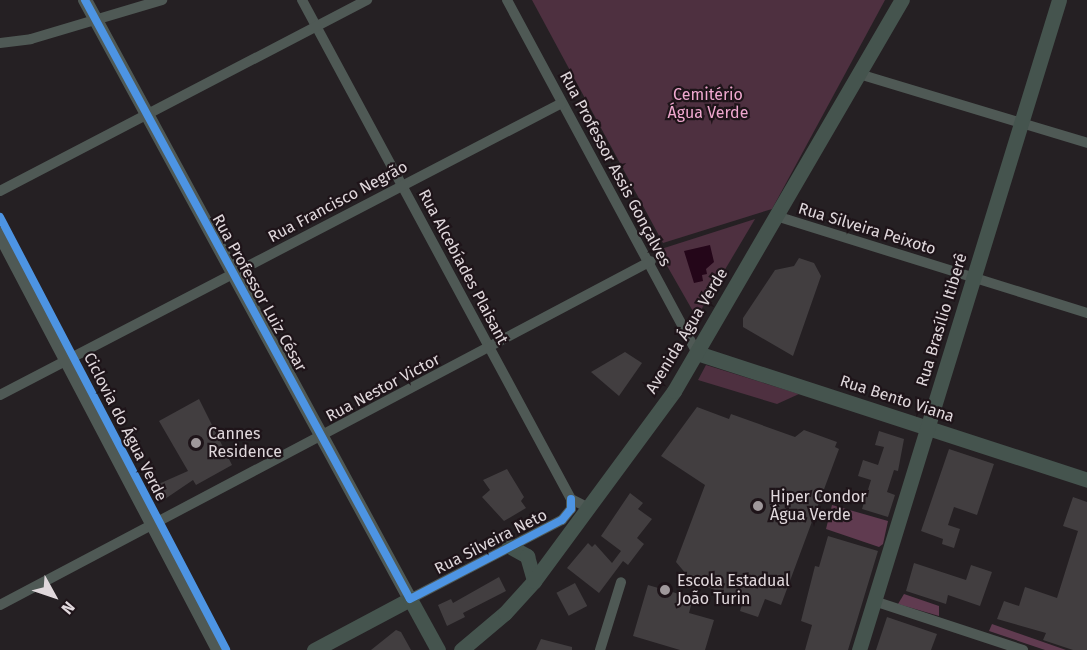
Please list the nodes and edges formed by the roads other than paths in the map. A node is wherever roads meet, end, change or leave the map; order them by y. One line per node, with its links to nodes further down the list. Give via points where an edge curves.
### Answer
1 (85, 0): 8 (street, Rua Professor Luiz César)
2 (162, 0): 8 (street)
3 (302, 0): 9 (street, Rua Alcebíades Plaisant)
4 (367, 0): 9 (street)
5 (507, 0): 12 (street, Rua Professor Assis Gonçalves)
6 (902, 0): 11 (main road, Avenida Água Verde)
7 (1059, 0): 14 (main road, Rua Brasílio Itiberê)
8 (95, 19): 10 (street, via 31,39); 13 (street, Rua Professor Luiz César)
9 (316, 26): 13 (street); 16 (street, Rua Alcebíades Plaisant)
10 (0, 43)
11 (859, 74): 14 (street); 18 (main road, Avenida Água Verde)
12 (562, 103): 16 (street, Rua Francisco Negrão); 20 (street, Rua Professor Assis Gonçalves)
13 (147, 114): 17 (street); 21 (street, Rua Professor Luiz César)
14 (1021, 123): 15 (street); 22 (main road, Rua Brasílio Itiberê)
15 (1087, 143)
16 (402, 186): 21 (street, Rua Francisco Negrão); 24 (street, Rua Alcebíades Plaisant)
17 (0, 191)
18 (776, 216): 22 (street, Rua Silveira Peixoto); 25 (main road, Avenida Água Verde)
19 (0, 234): 26 (street)
20 (651, 261): 24 (street, Rua Nestor Victor); 25 (street, Rua Professor Assis Gonçalves)
21 (234, 274): 26 (street, Rua Francisco Negrão); 29 (street, Rua Professor Luiz César)
22 (974, 278): 23 (street, Rua Silveira Peixoto); 28 (main road, Rua Brasílio Itiberê)
23 (1087, 313)
24 (490, 348): 29 (street, Rua Nestor Victor); 31 (street, Rua Alcebíades Plaisant)
25 (697, 353): 28 (main road, Rua Bento Viana); 32 (main road, Avenida Água Verde)
26 (66, 361): 27 (street, Rua Francisco Negrão); 33 (street)
27 (0, 395)
28 (927, 428): 30 (main road, Rua Bento Viana); 38 (main road, Rua Brasílio Itiberê)
29 (322, 436): 33 (street, Rua Nestor Victor); 37 (street, Rua Professor Luiz César)
30 (1087, 480)
31 (572, 499): 32 (street); 34 (street, Rua Silveira Neto, via 571,509 562,520)
32 (589, 508): 35 (main road, Avenida Água Verde)
33 (153, 525): 39 (street, Rua Nestor Victor); 40 (street)
34 (509, 546): 35 (main road, via 527,556); 37 (street, Rua Silveira Neto)
35 (534, 581): 43 (main road, Avenida Água Verde, via 505,613)
36 (621, 582): 44 (street)
37 (410, 599): 41 (main road, Rua Silveira Neto); 42 (main road, Rua Professor Luiz César)
38 (874, 601): 45 (main road, Rua Brasílio Itiberê); 46 (street)
39 (0, 605)
40 (218, 650)
41 (314, 650)
42 (438, 650)
43 (461, 650)
44 (600, 650)
45 (859, 650)
46 (1023, 650)

